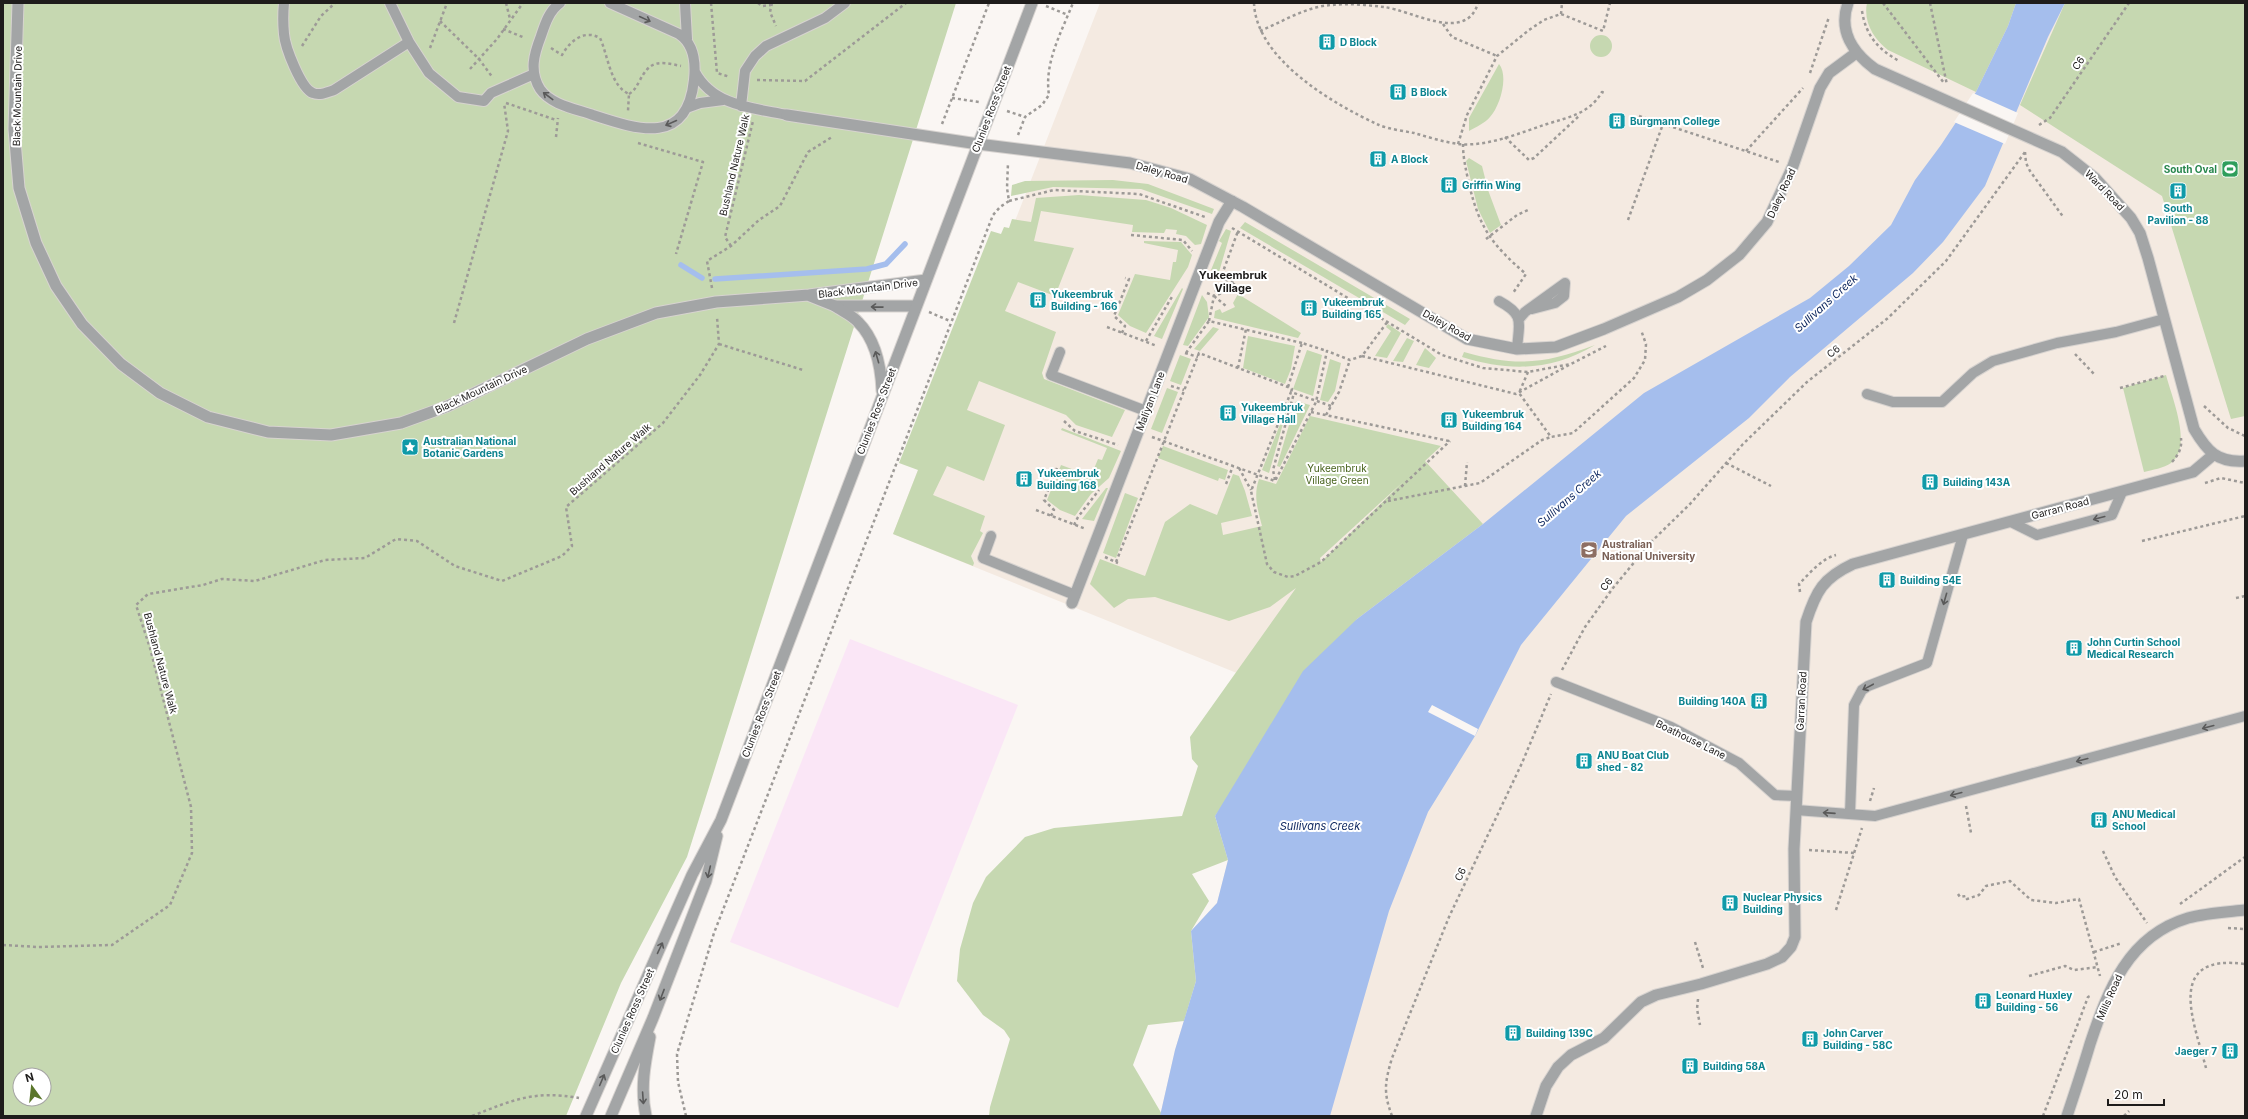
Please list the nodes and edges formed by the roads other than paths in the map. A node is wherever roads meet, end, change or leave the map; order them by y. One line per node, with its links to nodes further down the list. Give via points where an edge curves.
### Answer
1 (18, 3): 22 (street, Black Mountain Drive, via 14,129 19,188 36,243 56,286 82,324 121,364 160,393 208,417 268,432 331,435 401,423 448,406 587,339 670,310 716,302)
2 (284, 3): 11 (lane, via 284,35 292,62 307,89 314,94 334,90)
3 (390, 3): 11 (lane)
4 (560, 3): 14 (lane, via 552,10 538,43 533,62)
5 (610, 3): 10 (lane, one-way to 10)
6 (685, 3): 10 (lane)
7 (845, 3): 16 (lane, via 825,18 766,46 744,71)
8 (1032, 3): 19 (street, Clunies Ross Street)
9 (1848, 3): 12 (street, Ward Road, via 1845,11 1846,28)
10 (687, 39): 13 (lane, via 693,51)
11 (409, 42): 14 (lane, via 423,67 458,97 484,101 491,93)
12 (1856, 53): 28 (street, Ward Road, via 1875,68 2062,152 2079,164 2105,188 2131,218 2140,233); 29 (street, Daley Road, via 1829,73 1820,88 1793,166 1766,222 1738,255 1707,280 1678,297 1563,344)
13 (695, 70): 15 (lane, via 702,84); 17 (lane)
14 (534, 74): 17 (lane, one-way to 14, via 673,123 648,128 627,126 552,100 539,88)
15 (723, 100): 16 (lane); 17 (lane)
16 (741, 106): 18 (lane)
17 (689, 107)
18 (787, 115): 19 (street, Daley Road)
19 (978, 144): 20 (street, Daley Road, via 1130,163 1190,179); 21 (street, Clunies Ross Street)
20 (1232, 201): 29 (street, Daley Road, via 1467,339); 33 (street, Maliyan Lane, via 1219,222)
21 (926, 280): 22 (street, Black Mountain Drive); 25 (street, Clunies Ross Street)
22 (809, 295): 24 (street, Black Mountain Drive)
23 (1502, 302): 27 (lane, via 1515,310)
24 (835, 306): 25 (street, Black Mountain Drive, one-way to 24); 32 (street, one-way to 24, via 881,370 875,347 858,321)
25 (916, 306): 32 (street, Clunies Ross Street)
26 (1528, 310): 27 (lane)
27 (1519, 319): 29 (lane)
28 (2164, 319): 31 (lane, via 2116,332 2057,343 1993,361 1980,367 1942,402 1894,402); 34 (street, Ward Road, via 2194,429)
29 (1518, 349)
30 (1060, 352): 33 (lane, via 1051,375)
31 (1867, 394)
32 (882, 395): 46 (street, Clunies Ross Street)
33 (1146, 411): 40 (street, Maliyan Lane)
34 (2213, 455): 35 (street, via 2226,460); 36 (street, Garran Road, via 2193,472)
35 (2245, 461)
36 (2122, 492): 37 (street, Garran Road); 37 (lane, one-way to 37, via 2112,515 2037,535)
37 (2011, 522): 38 (street, Garran Road)
38 (1963, 535): 43 (street, Garran Road, via 1853,564 1832,575 1817,592 1806,622); 45 (lane, one-way to 45, via 1927,663 1868,686 1857,697 1854,705)
39 (991, 536): 40 (lane, via 983,558)
40 (1073, 599)
41 (1556, 682): 43 (lane, Boathouse Lane, via 1670,727 1739,763 1775,794)
42 (2245, 716): 45 (lane, one-way to 45, via 1875,816)
43 (1797, 796): 44 (street, Garran Road)
44 (1796, 810): 45 (lane, one-way to 44); 52 (street, Garran Road, via 1794,937 1791,947 1782,957 1767,964 1656,995 1641,1002 1604,1038 1571,1055 1558,1067 1546,1086)
45 (1850, 814)
46 (721, 820): 48 (street, Clunies Ross Street, one-way to 48, via 706,881); 49 (street, Clunies Ross Street, one-way to 46, via 692,875)
47 (2245, 910): 53 (street, Mills Road, via 2187,918 2167,927 2136,950 2116,977 2104,1003)
48 (653, 1018): 50 (street, Clunies Ross Street); 51 (street, one-way to 51, via 644,1066 642,1098)
49 (586, 1116)
50 (611, 1116)
51 (646, 1116)
52 (1536, 1116)
53 (2067, 1116)

